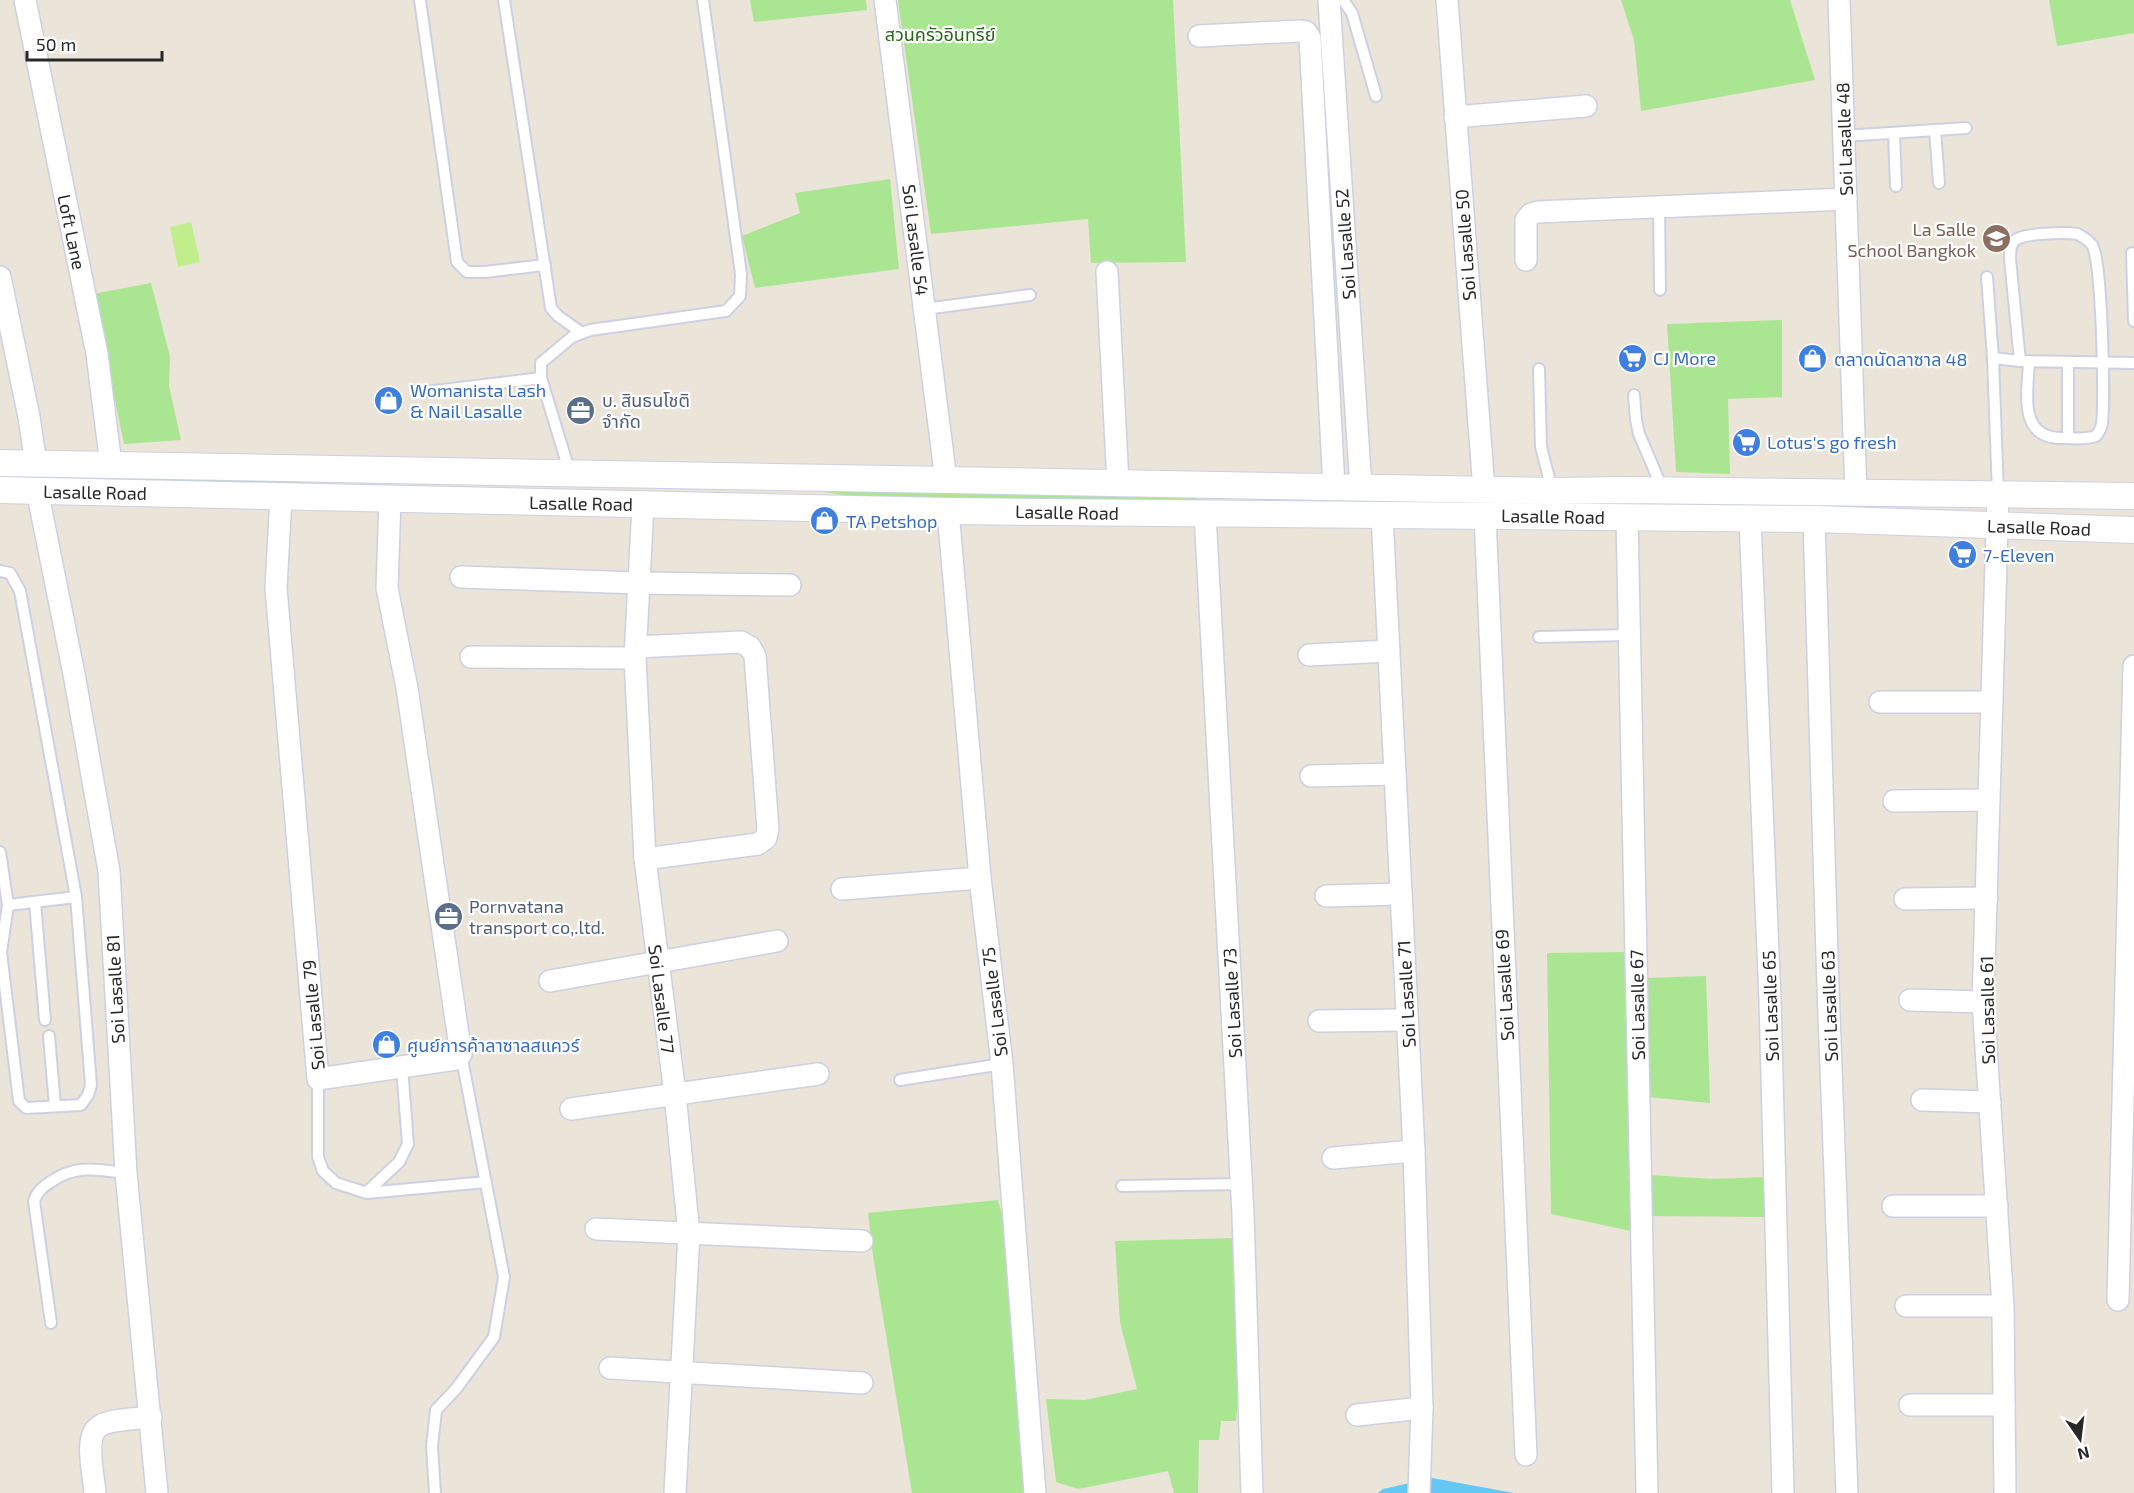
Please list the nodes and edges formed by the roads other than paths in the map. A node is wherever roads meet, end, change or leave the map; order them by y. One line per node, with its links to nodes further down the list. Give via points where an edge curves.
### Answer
1 (25, 0): 45 (street, Loft Lane, via 97,354)
2 (420, 0): 24 (lane, via 457,262 467,272)
3 (504, 0): 24 (lane)
4 (703, 0): 32 (lane, via 741,274 740,296 726,311)
5 (885, 0): 30 (street, Soi Lasalle 54)
6 (1329, 0): 53 (street, Soi Lasalle 52)
7 (1342, 0): 11 (lane, via 1352,14)
8 (1447, 0): 13 (street, Soi Lasalle 50)
9 (1839, 0): 17 (street, Soi Lasalle 48)
10 (1199, 36): 53 (street, via 1299,31 1310,38)
11 (1376, 96)
12 (1586, 106): 13 (street)
13 (1455, 117): 54 (street, Soi Lasalle 50)
14 (1966, 129): 15 (lane)
15 (1935, 130): 16 (lane); 18 (lane)
16 (1894, 133): 17 (lane); 19 (lane)
17 (1844, 136): 20 (street, Soi Lasalle 48)
18 (1939, 183)
19 (1896, 186)
20 (1846, 199): 21 (street); 58 (street, Soi Lasalle 48)
21 (1659, 206): 23 (street, via 1531,214 1526,220); 28 (lane)
22 (2132, 253): 31 (lane)
23 (1526, 260)
24 (545, 265): 32 (lane, via 551,308)
25 (1107, 272): 51 (street)
26 (0, 277): 43 (street)
27 (1987, 277): 33 (lane)
28 (1660, 290)
29 (1030, 295): 30 (lane)
30 (925, 309): 50 (street, Soi Lasalle 54)
31 (2134, 321)
32 (582, 333): 39 (lane, via 541,363)
33 (1993, 358): 34 (lane); 59 (lane)
34 (2025, 361): 35 (lane); 36 (lane, via 2011,246 2028,234 2077,234 2088,240 2096,252); 42 (lane, via 2030,420 2051,438)
35 (2068, 362): 36 (lane); 42 (lane)
36 (2103, 363): 37 (lane); 42 (lane, via 2100,431 2088,439)
37 (2134, 363)
38 (1539, 369): 56 (lane, via 1541,447)
39 (541, 378): 40 (lane); 47 (lane)
40 (426, 392)
41 (1634, 395): 55 (lane, via 1639,434)
42 (2068, 438)
43 (36, 464): 44 (street, Lasalle Road); 49 (street); 49 (street, Lasalle Road)
44 (83, 465): 45 (street, Lasalle Road); 57 (street, via 57,470 50,478 130,483)
45 (111, 465): 46 (street, Lasalle Road)
46 (284, 468): 47 (street, Lasalle Road); 63 (street, via 353,481 542,483 551,487 552,493 545,499)
47 (570, 473): 48 (street, Lasalle Road)
48 (601, 474): 50 (street, Lasalle Road); 65 (street, via 587,474 580,481 584,489 811,498)
49 (7, 475): 57 (street, Lasalle Road); 129 (street, Soi Lasalle 81, via 74,674 109,871)
50 (946, 480): 51 (street, Lasalle Road)
51 (1118, 483): 52 (street, Lasalle Road)
52 (1187, 484): 53 (street, Lasalle Road); 69 (street, via 1214,493 1306,497 1312,500)
53 (1348, 488): 54 (street, Lasalle Road); 69 (street); 70 (street, via 1366,500 1443,500 1462,504 1463,509)
54 (1484, 490): 56 (street, Lasalle Road); 72 (street, via 1503,508 1595,509)
55 (1663, 490): 56 (street, Lasalle Road); 58 (street, Lasalle Road)
56 (1552, 491)
57 (142, 493): 61 (street, Lasalle Road)
58 (1856, 493): 59 (street, Lasalle Road)
59 (1998, 495): 60 (street, Lasalle Road); 75 (street, Soi Lasalle 61)
60 (2134, 496)
61 (281, 497): 62 (street, Lasalle Road); 120 (street, Soi Lasalle 79, via 276,588)
62 (390, 500): 63 (street, Lasalle Road); 116 (street, via 387,588 407,688)
63 (531, 502): 64 (street, Lasalle Road)
64 (643, 505): 65 (street, Lasalle Road); 79 (street, Soi Lasalle 77)
65 (832, 509): 66 (street, Lasalle Road)
66 (948, 511): 67 (street, Lasalle Road); 97 (street, Soi Lasalle 75)
67 (1205, 514): 69 (street, Lasalle Road); 131 (street, Soi Lasalle 73)
68 (1382, 515): 69 (street, Lasalle Road); 70 (street, Lasalle Road); 83 (street, Soi Lasalle 71)
69 (1314, 516)
70 (1455, 516): 71 (street, Lasalle Road)
71 (1485, 516): 72 (street, Lasalle Road); 151 (street, Soi Lasalle 69)
72 (1619, 517): 74 (street, Lasalle Road); 81 (street, Soi Lasalle 67)
73 (1814, 519): 74 (street, Lasalle Road); 75 (street, Lasalle Road); 161 (street, Soi Lasalle 63)
74 (1750, 520): 160 (street, Soi Lasalle 65, via 1770,1000)
75 (1998, 526): 76 (street, Lasalle Road); 89 (street, Soi Lasalle 61)
76 (2134, 530)
77 (0, 571): 101 (lane, via 10,573 20,591)
78 (460, 577): 79 (street)
79 (638, 583): 80 (street); 84 (street, Soi Lasalle 77)
80 (790, 585)
81 (1629, 635): 82 (lane); 159 (street, Soi Lasalle 67)
82 (1539, 637)
83 (1389, 651): 85 (street); 90 (street, Soi Lasalle 71)
84 (635, 653): 86 (street); 96 (street, Soi Lasalle 77); 96 (street, via 741,642 750,647 754,656 768,829 766,838 758,844)
85 (1309, 655)
86 (471, 657)
87 (2134, 666): 94 (street)
88 (1880, 702): 89 (street)
89 (1992, 702): 92 (street, Soi Lasalle 61)
90 (1395, 774): 91 (street); 99 (street, Soi Lasalle 71)
91 (1311, 776)
92 (1989, 800): 93 (street); 102 (street, Soi Lasalle 61)
93 (1894, 801)
94 (2132, 817): 106 (street)
95 (0, 852): 105 (lane)
96 (645, 859): 108 (street, Soi Lasalle 77)
97 (980, 878): 98 (street); 117 (street, Soi Lasalle 75)
98 (842, 890)
99 (1401, 894): 100 (street); 113 (street, Soi Lasalle 71)
100 (1326, 896)
101 (76, 897): 104 (lane); 125 (lane, via 91,1084 81,1105)
102 (1987, 898): 103 (street); 111 (street, Soi Lasalle 61)
103 (1905, 899)
104 (35, 902): 105 (lane); 112 (lane)
105 (8, 905): 125 (lane, via 1,952 19,1101 26,1108)
106 (2131, 913): 139 (street)
107 (777, 940): 108 (street)
108 (657, 961): 109 (street); 122 (street, Soi Lasalle 77)
109 (550, 981)
110 (1910, 1000): 111 (street)
111 (1983, 1002): 124 (street, Soi Lasalle 61)
112 (45, 1020)
113 (1407, 1020): 114 (street); 127 (street, Soi Lasalle 71)
114 (1319, 1021)
115 (49, 1036): 125 (lane)
116 (461, 1054): 118 (street, Soi Lasalle 79, via 456,1059); 130 (lane)
117 (1002, 1064): 121 (lane); 157 (street, Soi Lasalle 75)
118 (402, 1068): 120 (street, Soi Lasalle 79); 133 (lane, via 408,1144 399,1162)
119 (818, 1074): 122 (street)
120 (318, 1079): 133 (lane, via 318,1157 323,1171 336,1183)
121 (900, 1080)
122 (675, 1094): 126 (street); 137 (street, Soi Lasalle 77)
123 (1922, 1100): 124 (street)
124 (1990, 1102): 135 (street, Soi Lasalle 61)
125 (55, 1106)
126 (571, 1109)
127 (1414, 1151): 128 (street); 148 (street, Soi Lasalle 71)
128 (1333, 1158)
129 (126, 1173): 142 (lane, via 80,1169 59,1176 38,1191 34,1201); 150 (street, Soi Lasalle 81)
130 (486, 1182): 133 (lane); 155 (lane, via 504,1277 494,1337 436,1410 432,1446)
131 (1241, 1184): 132 (lane); 158 (street, Soi Lasalle 73)
132 (1122, 1186)
133 (367, 1192)
134 (1893, 1206): 135 (street)
135 (1997, 1206): 141 (street, Soi Lasalle 61)
136 (596, 1229): 137 (street)
137 (689, 1234): 138 (street); 144 (street, Soi Lasalle 77)
138 (862, 1241)
139 (2118, 1300)
140 (1906, 1306): 141 (street)
141 (2003, 1306): 147 (street, Soi Lasalle 61)
142 (51, 1323)
143 (610, 1368): 144 (street)
144 (682, 1372): 145 (street); 156 (street, Soi Lasalle 77)
145 (861, 1383)
146 (1910, 1405): 147 (street)
147 (2004, 1405): 162 (street, Soi Lasalle 61)
148 (1422, 1408): 149 (street); 152 (street, Soi Lasalle 71)
149 (1357, 1415)
150 (151, 1417): 153 (street, via 101,1424 93,1431 90,1440); 154 (street, Soi Lasalle 81)
151 (1526, 1455)
152 (1419, 1483)
153 (95, 1493)
154 (157, 1493)
155 (435, 1493)
156 (675, 1493)
157 (1035, 1493)
158 (1252, 1493)
159 (1647, 1493)
160 (1783, 1493)
161 (1847, 1493)
162 (2005, 1493)

